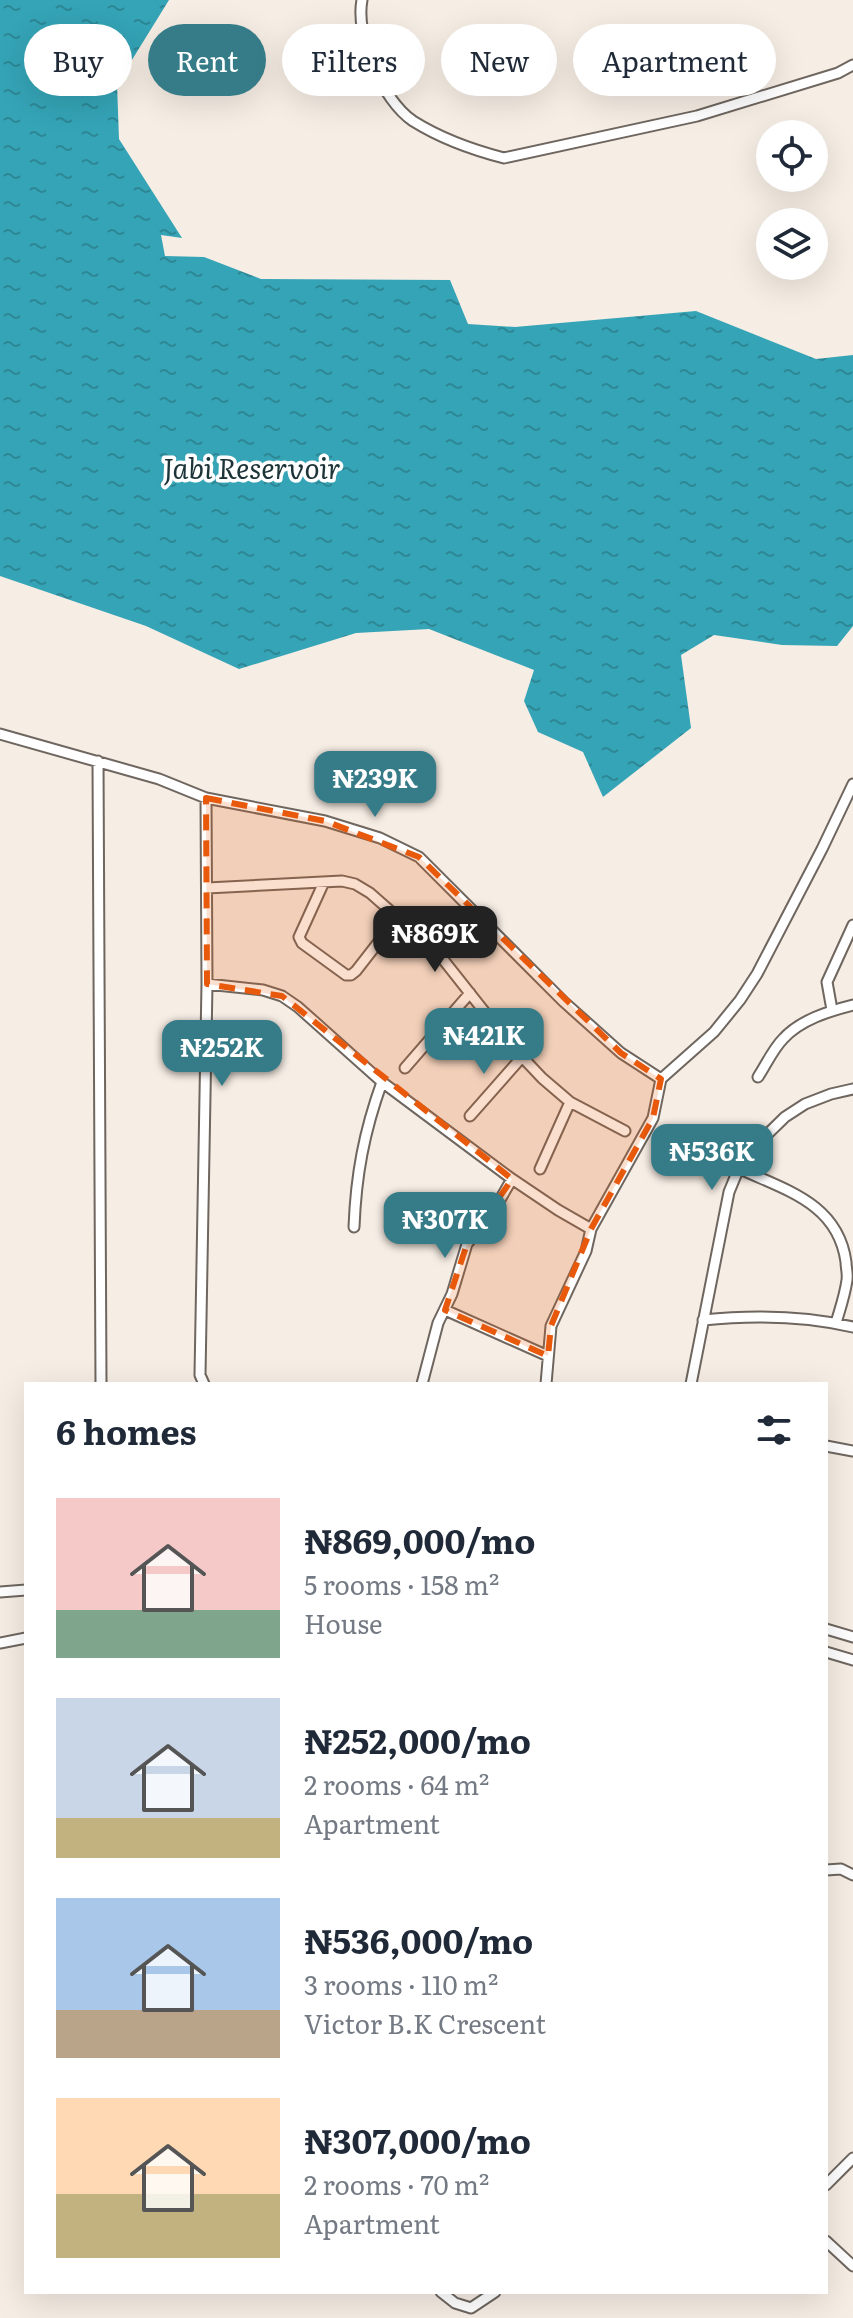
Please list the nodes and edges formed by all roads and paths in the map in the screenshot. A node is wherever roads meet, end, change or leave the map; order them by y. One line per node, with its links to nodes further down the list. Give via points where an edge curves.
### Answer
1 (362, 0): 2 (street, via 366,51 390,97 411,120 473,150 504,158 697,116)
2 (853, 65)
3 (0, 734): 4 (street)
4 (98, 761): 6 (street); 34 (street)
5 (853, 784): 18 (street, via 749,987 714,1032)
6 (206, 798): 8 (street); 18 (street, via 325,821 419,857 554,992 621,1053)
7 (324, 882): 8 (street); 9 (street, via 355,884); 9 (street, via 299,937 346,975 356,971)
8 (207, 888): 11 (street)
9 (398, 917): 12 (street, via 438,953)
10 (853, 925): 14 (street, via 827,982)
11 (207, 984): 19 (street, via 282,996); 35 (street)
12 (470, 993): 15 (street); 16 (street)
13 (853, 1005): 14 (street)
14 (832, 1010): 17 (street, via 797,1027)
15 (522, 1057): 21 (street); 22 (street)
16 (405, 1068)
17 (758, 1077)
18 (661, 1079): 28 (street, via 653,1118)
19 (382, 1082): 26 (street); 27 (street, via 366,1126)
20 (853, 1089): 24 (street, via 805,1104 785,1117)
21 (570, 1102): 23 (street); 25 (street)
22 (470, 1116)
23 (625, 1131)
24 (738, 1168): 30 (street); 31 (street, via 808,1200 837,1230 848,1278)
25 (540, 1169)
26 (512, 1179): 28 (street); 29 (street, via 467,1244)
27 (354, 1227)
28 (591, 1229): 33 (street, via 551,1326)
29 (445, 1310): 33 (street); 36 (street)
30 (703, 1320): 31 (street, via 758,1316); 38 (street)
31 (836, 1323): 32 (street)
32 (853, 1327)
33 (548, 1356): 37 (street)
34 (101, 1382)
35 (203, 1382)
36 (423, 1382)
37 (546, 1382)
38 (691, 1382)
39 (828, 1446): 40 (street)
40 (853, 1451)
41 (24, 1590): 42 (street)
42 (0, 1592)
43 (828, 1630): 44 (street)
44 (853, 1637)
45 (24, 1638): 46 (street)
46 (0, 1643)
47 (828, 1653): 48 (street)
48 (853, 1660)
49 (828, 1870): 50 (street)
50 (853, 1875)
51 (853, 2158): 52 (street)
52 (828, 2183)
53 (828, 2243): 54 (street)
54 (853, 2266)
55 (444, 2294): 57 (street)
56 (492, 2294): 57 (street)
57 (471, 2308): 58 (street)
58 (462, 2318)

